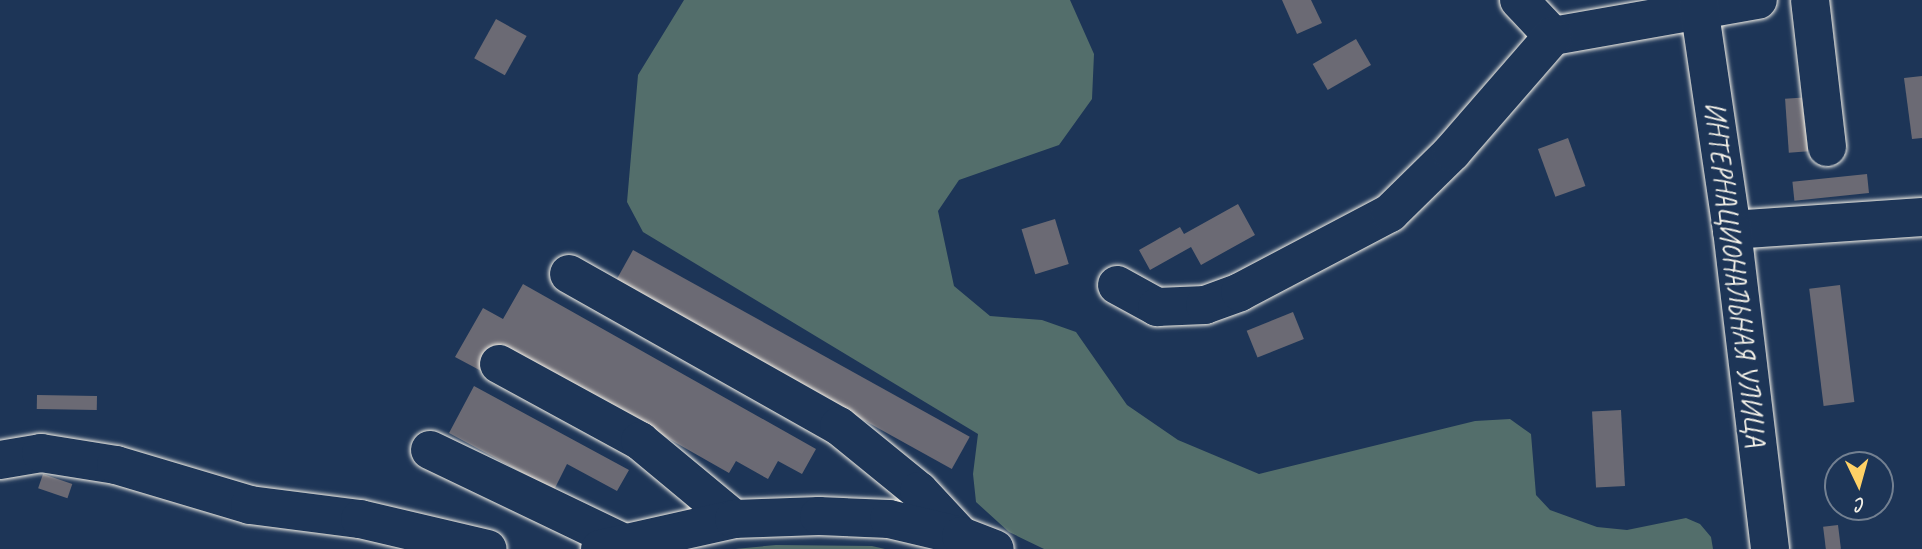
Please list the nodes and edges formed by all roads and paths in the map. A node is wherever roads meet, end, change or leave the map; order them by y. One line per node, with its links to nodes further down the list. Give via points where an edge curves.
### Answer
1 (1519, 0): 5 (main road)
2 (1758, 0): 4 (main road)
3 (1810, 0): 6 (main road)
4 (1699, 4): 5 (main road); 8 (main road, ИНТЕРНАЦИОНАЛЬНАЯ УЛИЦА)
5 (1553, 36): 10 (main road, via 1452,152 1390,213 1240,292 1205,305 1157,307)
6 (1827, 147)
7 (1922, 217): 8 (main road)
8 (1732, 230): 18 (main road, ИНТЕРНАЦИОНАЛЬНАЯ УЛИЦА)
9 (569, 274): 15 (main road, via 839,426)
10 (1117, 285)
11 (499, 364): 14 (main road, via 640,441)
12 (430, 450): 16 (main road)
13 (0, 460): 17 (main road, via 41,453 116,465 250,505 360,519)
14 (734, 519): 15 (main road, via 889,519); 16 (main road)
15 (978, 542)
16 (611, 545)
17 (488, 549)
18 (1770, 549)

